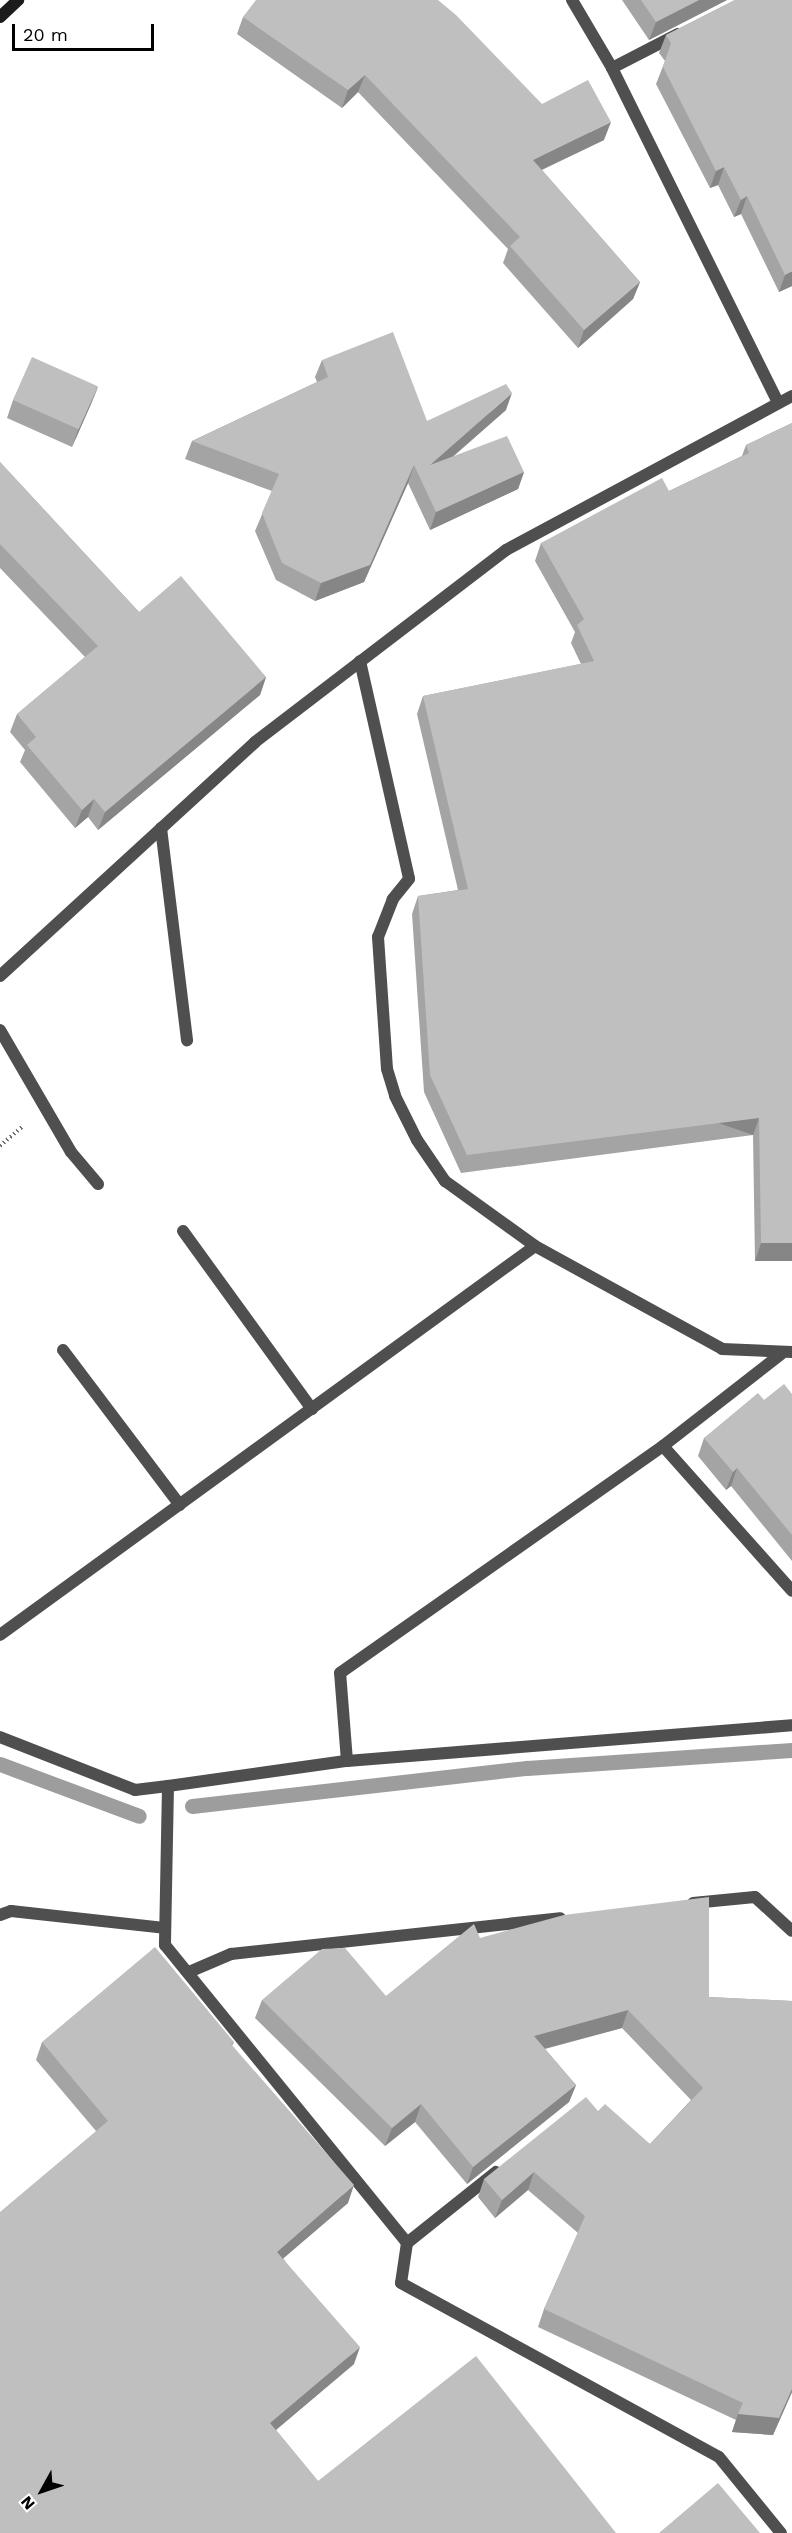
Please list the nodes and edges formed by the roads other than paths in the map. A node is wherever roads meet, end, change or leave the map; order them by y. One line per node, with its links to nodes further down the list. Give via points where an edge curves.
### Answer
1 (18, 0): 3 (street)
2 (572, 0): 5 (street)
3 (0, 17)
4 (694, 26): 5 (street)
5 (612, 68): 7 (street)
6 (792, 396): 7 (street)
7 (778, 403): 8 (street, via 506,550)
8 (360, 661): 9 (street, via 255,742); 15 (street, via 410,879 393,899 378,937 389,1078 417,1140 445,1182)
9 (161, 828): 10 (street); 12 (street)
10 (0, 976)
11 (0, 1030): 13 (street, via 71,1152)
12 (187, 1040)
13 (98, 1184)
14 (183, 1231): 18 (street)
15 (535, 1246): 17 (street, via 722,1349); 18 (street)
16 (63, 1350): 20 (street)
17 (786, 1353): 19 (street)
18 (312, 1409): 20 (street)
19 (663, 1446): 21 (street); 25 (street, via 340,1673)
20 (180, 1505): 22 (street)
21 (792, 1591)
22 (0, 1635)
23 (792, 1725): 25 (street)
24 (0, 1737): 26 (street, via 135,1790)
25 (347, 1761): 26 (street)
26 (168, 1786): 30 (street)
27 (684, 1905): 31 (street, via 755,1897)
28 (0, 1915): 30 (street, via 11,1911)
29 (577, 1916): 32 (street, via 231,1954)
30 (164, 1928): 32 (street, via 165,1945)
31 (792, 1931)
32 (189, 1972): 34 (street, via 226,2025)
33 (507, 2163): 34 (street)
34 (407, 2243): 35 (street, via 401,2283 719,2457)
35 (781, 2533)

